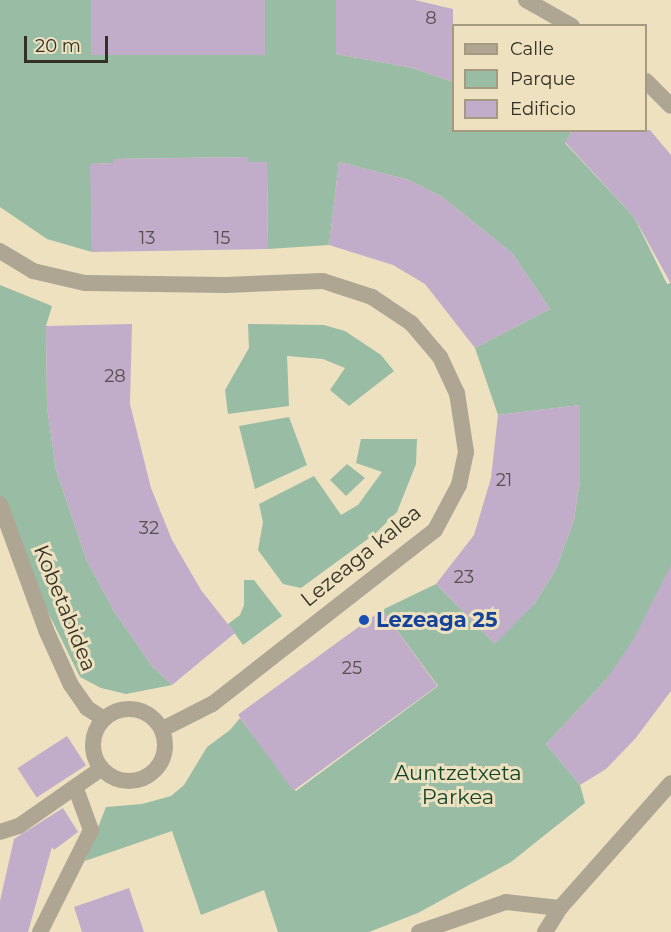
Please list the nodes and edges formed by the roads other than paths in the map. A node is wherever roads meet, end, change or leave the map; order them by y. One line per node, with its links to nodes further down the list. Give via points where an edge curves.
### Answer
1 (526, 0): 2 (street)
2 (568, 24)
3 (647, 83): 4 (street)
4 (671, 106)
5 (0, 250): 8 (street, Lezeaga kalea, via 33,271 85,283 225,285 323,281 372,297 411,323 440,357 457,393 465,452 459,485 435,530 212,704)
6 (0, 504): 7 (street, Kobetabidea, via 46,630 71,685 87,708)
7 (104, 719): 8 (street, via 124,709 135,710 146,713); 9 (street, via 93,739 93,752)
8 (163, 729): 9 (street, via 165,752 152,773 129,781 117,779)
9 (102, 768): 11 (street)
10 (671, 783): 13 (street)
11 (76, 789): 12 (street, via 20,825); 14 (street, via 91,830)
12 (0, 832)
13 (560, 908): 15 (street, via 506,902); 16 (street)
14 (40, 932)
15 (419, 932)
16 (545, 932)

